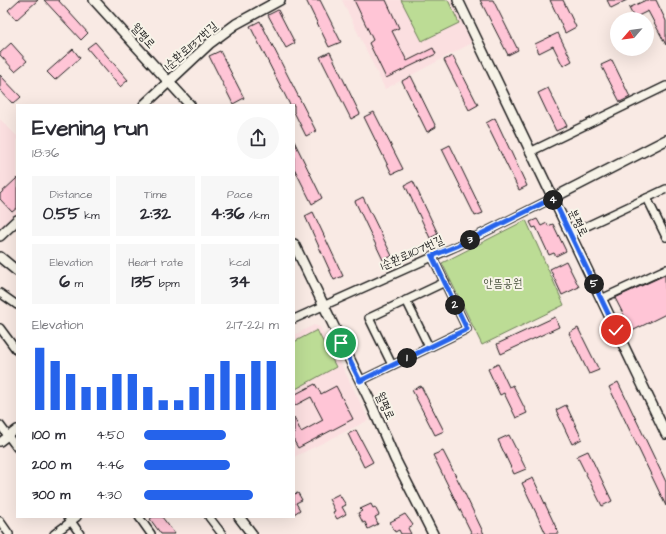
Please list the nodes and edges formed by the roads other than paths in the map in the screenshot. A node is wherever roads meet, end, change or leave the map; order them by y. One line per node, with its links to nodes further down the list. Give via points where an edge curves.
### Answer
1 (94, 0): 4 (street, 월평로)
2 (280, 0): 4 (street, 1순환로1137번길, via 236,24 209,44)
3 (458, 0): 9 (street, 분평로)
4 (168, 81): 6 (street, 1순환로1137번길); 7 (street, 월평로)
5 (666, 86): 9 (street)
6 (145, 104)
7 (189, 104)
8 (666, 140): 11 (street, 1순환로1107번길)
9 (530, 152): 11 (street, 분평로)
10 (666, 189): 12 (street)
11 (553, 198): 14 (street, 분평로); 18 (street, 1순환로1107번길)
12 (647, 198): 14 (street); 16 (street)
13 (16, 221): 15 (street)
14 (570, 234): 24 (street, 분평로)
15 (0, 236)
16 (666, 237)
17 (295, 246): 27 (street, 월평로)
18 (432, 256): 22 (street); 27 (street, 1순환로1107번길)
19 (0, 257): 21 (street)
20 (666, 269): 24 (street)
21 (16, 270)
22 (445, 282): 25 (street); 30 (street, via 467,329)
23 (2, 296): 26 (street)
24 (601, 299): 36 (street, 분평로)
25 (406, 300): 30 (street); 32 (street, via 369,318)
26 (16, 304)
27 (323, 305): 28 (street, 1순환로1107번길); 33 (street, 월평로)
28 (295, 319)
29 (0, 328): 31 (street)
30 (429, 347): 32 (street)
31 (16, 350)
32 (392, 365): 33 (street)
33 (360, 381): 51 (street, 월평로)
34 (0, 425): 37 (street)
35 (16, 430): 37 (street)
36 (666, 434)
37 (8, 436): 38 (street); 39 (street)
38 (0, 442)
39 (16, 447)
40 (72, 518): 46 (street); 47 (street)
41 (140, 518): 48 (street)
42 (209, 518): 49 (street)
43 (240, 518): 50 (street)
44 (0, 521): 45 (street)
45 (9, 534)
46 (54, 534)
47 (80, 534)
48 (151, 534)
49 (222, 534)
50 (252, 534)
51 (433, 534)

